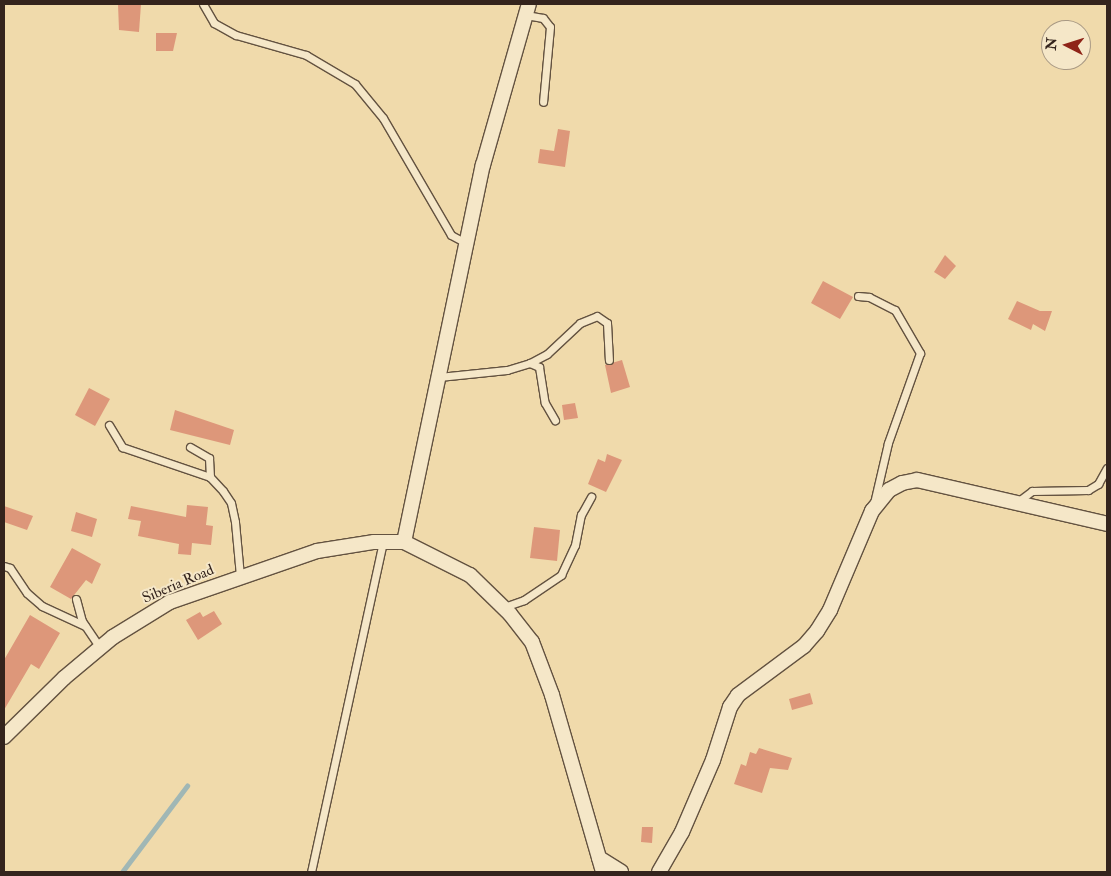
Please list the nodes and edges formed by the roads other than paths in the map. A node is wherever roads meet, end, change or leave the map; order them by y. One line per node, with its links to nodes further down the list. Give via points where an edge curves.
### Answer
1 (203, 4): 4 (lane, via 214,23 236,35 306,55 355,84 383,118 451,235)
2 (527, 9): 3 (lane, via 543,18 550,27); 4 (street, via 482,165)
3 (543, 102)
4 (466, 243): 8 (street)
5 (858, 296): 16 (lane, via 869,297 895,310 920,353 888,443)
6 (609, 360): 7 (lane, via 607,322 597,316 580,323 547,354)
7 (530, 363): 8 (lane, via 507,370); 9 (lane, via 539,367 545,403)
8 (439, 377): 19 (street)
9 (555, 420)
10 (109, 425): 13 (lane, via 122,447)
11 (190, 447): 13 (lane, via 209,458)
12 (1107, 468): 15 (lane, via 1098,484 1088,490 1032,492)
13 (210, 477): 21 (lane, via 231,503)
14 (591, 497): 23 (lane, via 581,515 575,545 561,575 524,600)
15 (1016, 503): 16 (street, via 917,480 890,490); 17 (street)
16 (872, 511): 31 (street, via 830,610 817,631 804,646 738,695 730,707 713,760 671,856)
17 (1107, 524)
18 (383, 542): 19 (street, Siberia Road); 21 (street, Siberia Road, via 317,551); 28 (lane)
19 (404, 542): 23 (street, via 470,575)
20 (4, 566): 24 (lane, via 10,568 27,593 42,606)
21 (240, 576): 25 (street, Siberia Road, via 170,602 134,621)
22 (76, 599): 24 (lane)
23 (504, 607): 27 (street, via 532,642 544,669)
24 (85, 626): 25 (lane)
25 (100, 648): 26 (street, Siberia Road)
26 (4, 737)
27 (599, 858): 29 (street); 30 (street)
28 (311, 872)
29 (603, 872)
30 (621, 872)
31 (659, 872)

